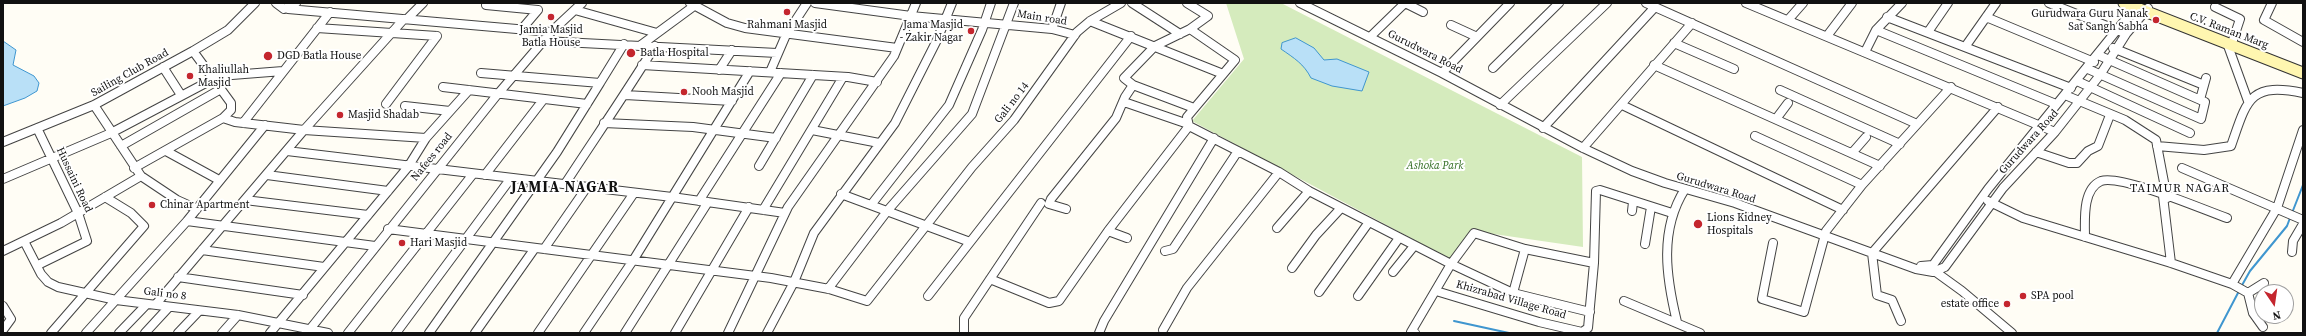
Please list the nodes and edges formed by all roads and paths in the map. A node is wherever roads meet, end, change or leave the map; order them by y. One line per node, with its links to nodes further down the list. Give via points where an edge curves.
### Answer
1 (255, 3): 85 (street, Sailing Club Road, via 228,30)
2 (276, 3): 37 (street, via 282,9)
3 (296, 3): 37 (street)
4 (423, 3): 45 (street)
5 (582, 3): 38 (street, Nafees road)
6 (807, 3): 66 (street)
7 (815, 3): 41 (street, Main road)
8 (916, 3): 41 (street)
9 (952, 3): 44 (street)
10 (991, 3): 49 (street)
11 (1014, 3): 51 (street)
12 (1061, 3): 54 (street)
13 (1121, 3): 48 (street, Gali no 14)
14 (1132, 3): 63 (street)
15 (1187, 3): 55 (street, via 1208,16)
16 (1300, 3): 71 (street, Gurudwara Road)
17 (1405, 3): 40 (street); 71 (street)
18 (1510, 3): 69 (street)
19 (1559, 3): 93 (street)
20 (1607, 3): 137 (street)
21 (1646, 3): 35 (street)
22 (1803, 3): 46 (street)
23 (1852, 3): 70 (street)
24 (1948, 3): 61 (street)
25 (1996, 3): 43 (street)
26 (2049, 3): 58 (street)
27 (2124, 3): 34 (main road, C.V. Raman Marg)
28 (2272, 3): 74 (street, via 2264,20)
29 (1752, 4): 46 (street)
30 (1899, 4): 42 (street)
31 (486, 5): 32 (street)
32 (512, 5): 56 (street, via 538,10)
33 (692, 5): 62 (street); 66 (street, via 732,25)
34 (2141, 6): 58 (street); 64 (street, Gurudwara Road); 73 (main road, C.V. Raman Marg)
35 (1655, 7): 50 (street); 153 (street)
36 (2215, 7): 73 (street, via 2240,18)
37 (288, 9): 39 (street)
38 (575, 10): 60 (street, Nafees road); 62 (street)
39 (330, 12): 45 (street); 53 (street)
40 (1423, 12)
41 (912, 16): 44 (street, Main road); 82 (street)
42 (1887, 17): 57 (street); 61 (street)
43 (1986, 17): 81 (street); 88 (street)
44 (946, 18): 49 (street, Main road); 169 (street, via 895,122)
45 (405, 19): 47 (street); 59 (street)
46 (1788, 20): 70 (street)
47 (428, 21): 56 (street); 65 (street)
48 (1090, 21): 67 (street, Gali no 14); 68 (street)
49 (985, 22): 51 (street, Main road); 211 (street, via 949,105)
50 (1692, 23): 75 (street); 148 (street)
51 (1005, 24): 54 (street, Main road); 219 (street, via 972,114)
52 (1451, 25): 69 (street)
53 (317, 28): 59 (street); 98 (street)
54 (1052, 29): 67 (street, Main road)
55 (1190, 29): 63 (street); 105 (street, via 1235,60)
56 (521, 30): 60 (street)
57 (1876, 30): 86 (street); 135 (street)
58 (2118, 31): 64 (street); 78 (street)
59 (393, 32): 65 (street); 154 (street)
60 (551, 32): 72 (street, Nafees road)
61 (1928, 32): 81 (street)
62 (657, 33): 77 (street)
63 (1180, 34): 80 (street)
64 (2126, 34): 84 (street, Gurudwara Road)
65 (416, 35): 132 (street, via 437,36)
66 (786, 35): 82 (street); 87 (street)
67 (1075, 35): 230 (street, Gali no 14, via 1014,120)
68 (1131, 36): 80 (street); 243 (street)
69 (1475, 36): 101 (street)
70 (1827, 36): 86 (street)
71 (1370, 37): 101 (street, Gurudwara Road)
72 (543, 41): 76 (street); 107 (street, Nafees road)
73 (2230, 42): 94 (main road, C.V. Raman Marg); 104 (main road, C.V. Raman Marg); 130 (street)
74 (2303, 42)
75 (1674, 43): 90 (street); 95 (street)
76 (624, 44): 77 (street); 112 (street)
77 (641, 45): 79 (street)
78 (2106, 45): 84 (street); 88 (street)
79 (656, 46): 83 (street); 91 (street)
80 (1155, 46): 105 (street); 113 (street, via 1125,77 1125,81)
81 (1965, 47): 114 (street)
82 (897, 48): 111 (street)
83 (732, 50): 87 (street); 97 (street)
84 (2118, 50): 89 (street, Gurudwara Road); 126 (street, via 2205,82)
85 (193, 51): 92 (street, Sailing Club Road); 110 (street)
86 (1865, 52): 117 (street)
87 (777, 53): 100 (street)
88 (2096, 59): 89 (street); 96 (street)
89 (2110, 61): 106 (street, Gurudwara Road); 126 (street)
90 (1654, 64): 138 (street); 145 (street)
91 (642, 65): 97 (street); 124 (street)
92 (163, 66): 122 (street); 136 (street, Sailing Club Road)
93 (1493, 68)
94 (2303, 68)
95 (1734, 69)
96 (2088, 69): 106 (street); 114 (street)
97 (719, 70): 99 (street)
98 (283, 71): 110 (street, via 227,74); 147 (street)
99 (750, 72): 100 (street); 128 (street)
100 (770, 72): 103 (street)
101 (1442, 72): 137 (street, Gurudwara Road)
102 (481, 73): 107 (street)
103 (781, 73): 108 (street); 161 (street)
104 (2303, 73)
105 (1223, 74): 141 (street)
106 (2100, 74): 116 (street, Gurudwara Road); 126 (street, via 2201,119 2205,102)
107 (514, 75): 112 (street); 123 (street, Nafees road)
108 (813, 75): 109 (street); 166 (street)
109 (843, 77): 111 (street); 156 (street)
110 (213, 78): 118 (street); 122 (street)
111 (877, 82): 162 (street)
112 (600, 83): 133 (street)
113 (1133, 85): 131 (street); 141 (street)
114 (2074, 85): 116 (street); 125 (street)
115 (443, 87): 119 (street)
116 (2090, 87): 129 (street, Gurudwara Road); 159 (street)
117 (1951, 88): 140 (street); 148 (street)
118 (221, 89): 144 (street, via 232,108); 171 (street)
119 (469, 90): 123 (street); 142 (street)
120 (1780, 90): 170 (street)
121 (2303, 93): 130 (street, via 2275,87 2257,94)
122 (181, 95): 160 (street)
123 (497, 95): 127 (street); 184 (street, Nafees road)
124 (626, 95): 128 (street); 146 (street)
125 (2065, 95): 129 (street); 135 (street)
126 (2198, 99)
127 (543, 100): 133 (street); 189 (street)
128 (732, 101): 155 (street)
129 (2079, 101): 143 (street); 158 (street, Gurudwara Road)
130 (2248, 101): 172 (street, via 2231,146 2204,150)
131 (1124, 102): 150 (street); 217 (street, via 1116,118 1051,199 1049,204)
132 (386, 104)
133 (587, 104): 194 (street)
134 (1788, 104): 145 (street)
135 (2056, 104): 151 (street)
136 (94, 105): 152 (street, Sailing Club Road); 160 (street)
137 (1500, 105): 153 (street, Gurudwara Road)
138 (1622, 105): 173 (street); 220 (street)
139 (405, 106): 142 (street)
140 (1998, 107): 151 (street); 254 (street)
141 (1194, 108): 150 (street, via 1186,119)
142 (450, 111): 165 (street)
143 (2110, 115): 172 (street, via 2145,132 2156,140); 177 (street, via 2098,146 2077,163 2069,163)
144 (224, 118): 147 (street); 176 (street)
145 (1776, 119): 178 (street)
146 (604, 122): 155 (street); 195 (street)
147 (243, 123): 149 (street)
148 (1917, 124): 170 (street)
149 (265, 125): 154 (street); 193 (street)
150 (1188, 125): 167 (street); 234 (street)
151 (2040, 125): 158 (street); 206 (street)
152 (37, 128): 168 (street, Sailing Club Road); 179 (street, Hussaini Road)
153 (1543, 128): 173 (street, Gurudwara Road)
154 (304, 130): 165 (street); 174 (street)
155 (713, 130): 161 (street); 204 (street)
156 (812, 130): 162 (street); 218 (street)
157 (2303, 130): 215 (street)
158 (2055, 132): 177 (street, Gurudwara Road)
159 (2190, 132)
160 (111, 133): 171 (street); 179 (street)
161 (742, 134): 166 (street); 208 (street)
162 (838, 134): 169 (street); 222 (street)
163 (1755, 136): 196 (street)
164 (1866, 137): 178 (street)
165 (426, 138): 182 (street)
166 (776, 138): 180 (street)
167 (1214, 138): 175 (street); 317 (street, via 1104,321)
168 (3, 142)
169 (879, 143): 202 (street)
170 (1900, 144): 181 (street)
171 (121, 146): 183 (street)
172 (2157, 146): 205 (street)
173 (1583, 148): 198 (street, Gurudwara Road, via 1651,178)
174 (287, 151): 182 (street); 188 (street)
175 (1238, 151): 186 (street); 253 (street, via 1173,249)
176 (166, 152): 183 (street); 193 (street)
177 (2036, 152): 209 (street, Gurudwara Road)
178 (1852, 153): 181 (street)
179 (53, 159): 192 (street); 221 (street, Hussaini Road)
180 (759, 166)
181 (1880, 166): 196 (street)
182 (408, 167): 184 (street); 199 (street)
183 (134, 168): 190 (street)
184 (437, 168): 187 (street); 233 (street, Nafees road)
185 (2182, 168): 215 (street)
186 (1279, 172): 200 (street); 295 (street, via 1187,288)
187 (473, 174): 189 (street); 236 (street)
188 (266, 175): 199 (street); 207 (street)
189 (485, 175): 191 (street)
190 (141, 176): 203 (street); 216 (street, via 177,200)
191 (511, 178): 194 (street); 240 (street)
192 (3, 179)
193 (218, 180): 216 (street)
194 (537, 180): 195 (street); 244 (street)
195 (565, 184): 197 (street)
196 (1862, 185): 220 (street)
197 (587, 187): 201 (street); 249 (street)
198 (1685, 189): 223 (street); 235 (street, Gurudwara Road, via 1735,203)
199 (388, 191): 224 (street)
200 (1309, 191): 214 (street); 232 (street)
201 (634, 193): 204 (street); 256 (street)
202 (841, 194): 211 (street); 271 (street, via 814,233)
203 (106, 197): 221 (street); 278 (street, via 131,213 144,226)
204 (672, 197): 208 (street); 257 (street)
205 (2165, 197): 226 (street); 237 (street, via 2136,186 2116,181 2102,181 2091,192 2084,211); 260 (street)
206 (1982, 198): 209 (street); 266 (street, via 1932,265)
207 (245, 200): 224 (street); 231 (street)
208 (704, 202): 212 (street); 258 (street)
209 (1992, 202): 237 (street, via 2023,218); 266 (street, Gurudwara Road, via 1945,267)
210 (1041, 203): 270 (street)
211 (871, 205): 219 (street)
212 (749, 207): 218 (street); 265 (street)
213 (1651, 207): 223 (street); 246 (street); 259 (street, via 1632,206 1600,190 1596,191)
214 (1341, 208): 228 (street); 264 (street, via 1316,235)
215 (2277, 208): 225 (street); 273 (street)
216 (197, 209): 227 (street)
217 (1066, 209)
218 (763, 210): 222 (street)
219 (888, 210): 230 (street); 274 (street)
220 (1843, 210): 235 (street)
221 (78, 213): 241 (street); 262 (street, Hussaini Road, via 88,241)
222 (785, 213): 268 (street)
223 (1672, 213): 291 (street, via 1668,262 1670,293)
224 (368, 215): 242 (street)
225 (2295, 216)
226 (2227, 218)
227 (187, 221): 231 (street); 282 (street)
228 (1369, 222): 239 (street); 276 (street)
229 (2303, 224): 255 (street, via 2294,241)
230 (925, 225): 243 (street); 274 (street, Gali no 14, via 867,301)
231 (223, 226): 242 (street); 251 (street)
232 (1277, 228)
233 (388, 230): 236 (street); 247 (street, Nafees road)
234 (1108, 231): 238 (street); 270 (street, via 1062,299 1056,303 1049,303)
235 (1824, 234): 245 (street, via 1804,312 1762,299); 254 (street, Gurudwara Road)
236 (426, 235): 240 (street); 306 (street)
237 (2085, 237): 260 (street)
238 (1127, 238)
239 (1399, 238): 248 (street); 281 (street)
240 (464, 240): 244 (street); 307 (street)
241 (24, 241): 252 (street); 262 (street, Gali no 8)
242 (348, 241): 247 (street); 263 (street)
243 (970, 242): 280 (street)
244 (493, 243): 249 (street); 308 (street)
245 (1773, 243)
246 (1645, 244)
247 (375, 246): 296 (street, Nafees road)
248 (1414, 246): 261 (street); 267 (street)
249 (540, 248): 256 (street); 309 (street)
250 (1525, 249): 259 (street); 261 (street, via 1474,233); 277 (street)
251 (202, 250): 263 (street); 269 (street)
252 (3, 251)
253 (1165, 251)
254 (1874, 251): 266 (street, Gurudwara Road, via 1912,267); 290 (street, via 1877,295 1892,300)
255 (2292, 252)
256 (592, 254): 257 (street); 310 (street)
257 (634, 259): 258 (street); 311 (street)
258 (671, 263): 265 (street); 312 (street)
259 (1594, 263): 288 (street)
260 (2170, 263): 273 (street)
261 (1451, 264): 275 (street); 277 (street)
262 (38, 265): 278 (street, Gali no 8, via 41,274 54,285)
263 (324, 267): 279 (street)
264 (1292, 268)
265 (711, 269): 268 (street); 313 (street)
266 (1932, 269): 320 (street)
267 (1393, 272)
268 (757, 276): 271 (street); 314 (street)
269 (178, 277): 279 (street); 284 (street)
270 (990, 278): 316 (street, via 964,318)
271 (794, 282): 274 (street); 315 (street)
272 (2264, 283): 273 (street)
273 (2239, 288): 293 (street)
274 (828, 289)
275 (1436, 291): 297 (street, Khizrabad Village Road, via 1539,322); 318 (street, via 1410,332)
276 (1319, 292)
277 (1512, 293): 288 (street)
278 (86, 294): 282 (street, Gali no 8); 298 (street)
279 (303, 295): 292 (street)
280 (928, 296)
281 (1358, 296)
282 (116, 300): 284 (street, Gali no 8); 299 (street)
283 (1624, 301): 291 (street)
284 (151, 304): 286 (street, Gali no 8); 300 (street)
285 (3, 306): 294 (street, via 11,319)
286 (169, 307): 287 (street, Gali no 8); 301 (street)
287 (199, 310): 289 (street, Gali no 8); 302 (street)
288 (1590, 312): 297 (street, via 1588,328)
289 (238, 315): 292 (street, Gali no 8); 303 (street)
290 (1901, 321)
291 (1677, 322): 319 (street)
292 (278, 324): 296 (street, Gali no 8); 304 (street)
293 (2263, 327)
294 (3, 330)
295 (1163, 330)
296 (309, 331): 305 (street, Gali no 8)
297 (1584, 332)
298 (51, 333)
299 (86, 333)
300 (119, 333)
301 (145, 333)
302 (178, 333)
303 (222, 333)
304 (270, 333)
305 (328, 333)
306 (348, 333)
307 (396, 333)
308 (429, 333)
309 (475, 333)
310 (538, 333)
311 (584, 333)
312 (625, 333)
313 (675, 333)
314 (728, 333)
315 (767, 333)
316 (964, 333)
317 (1100, 333)
318 (1415, 333)
319 (1700, 333)
320 (2012, 333)

